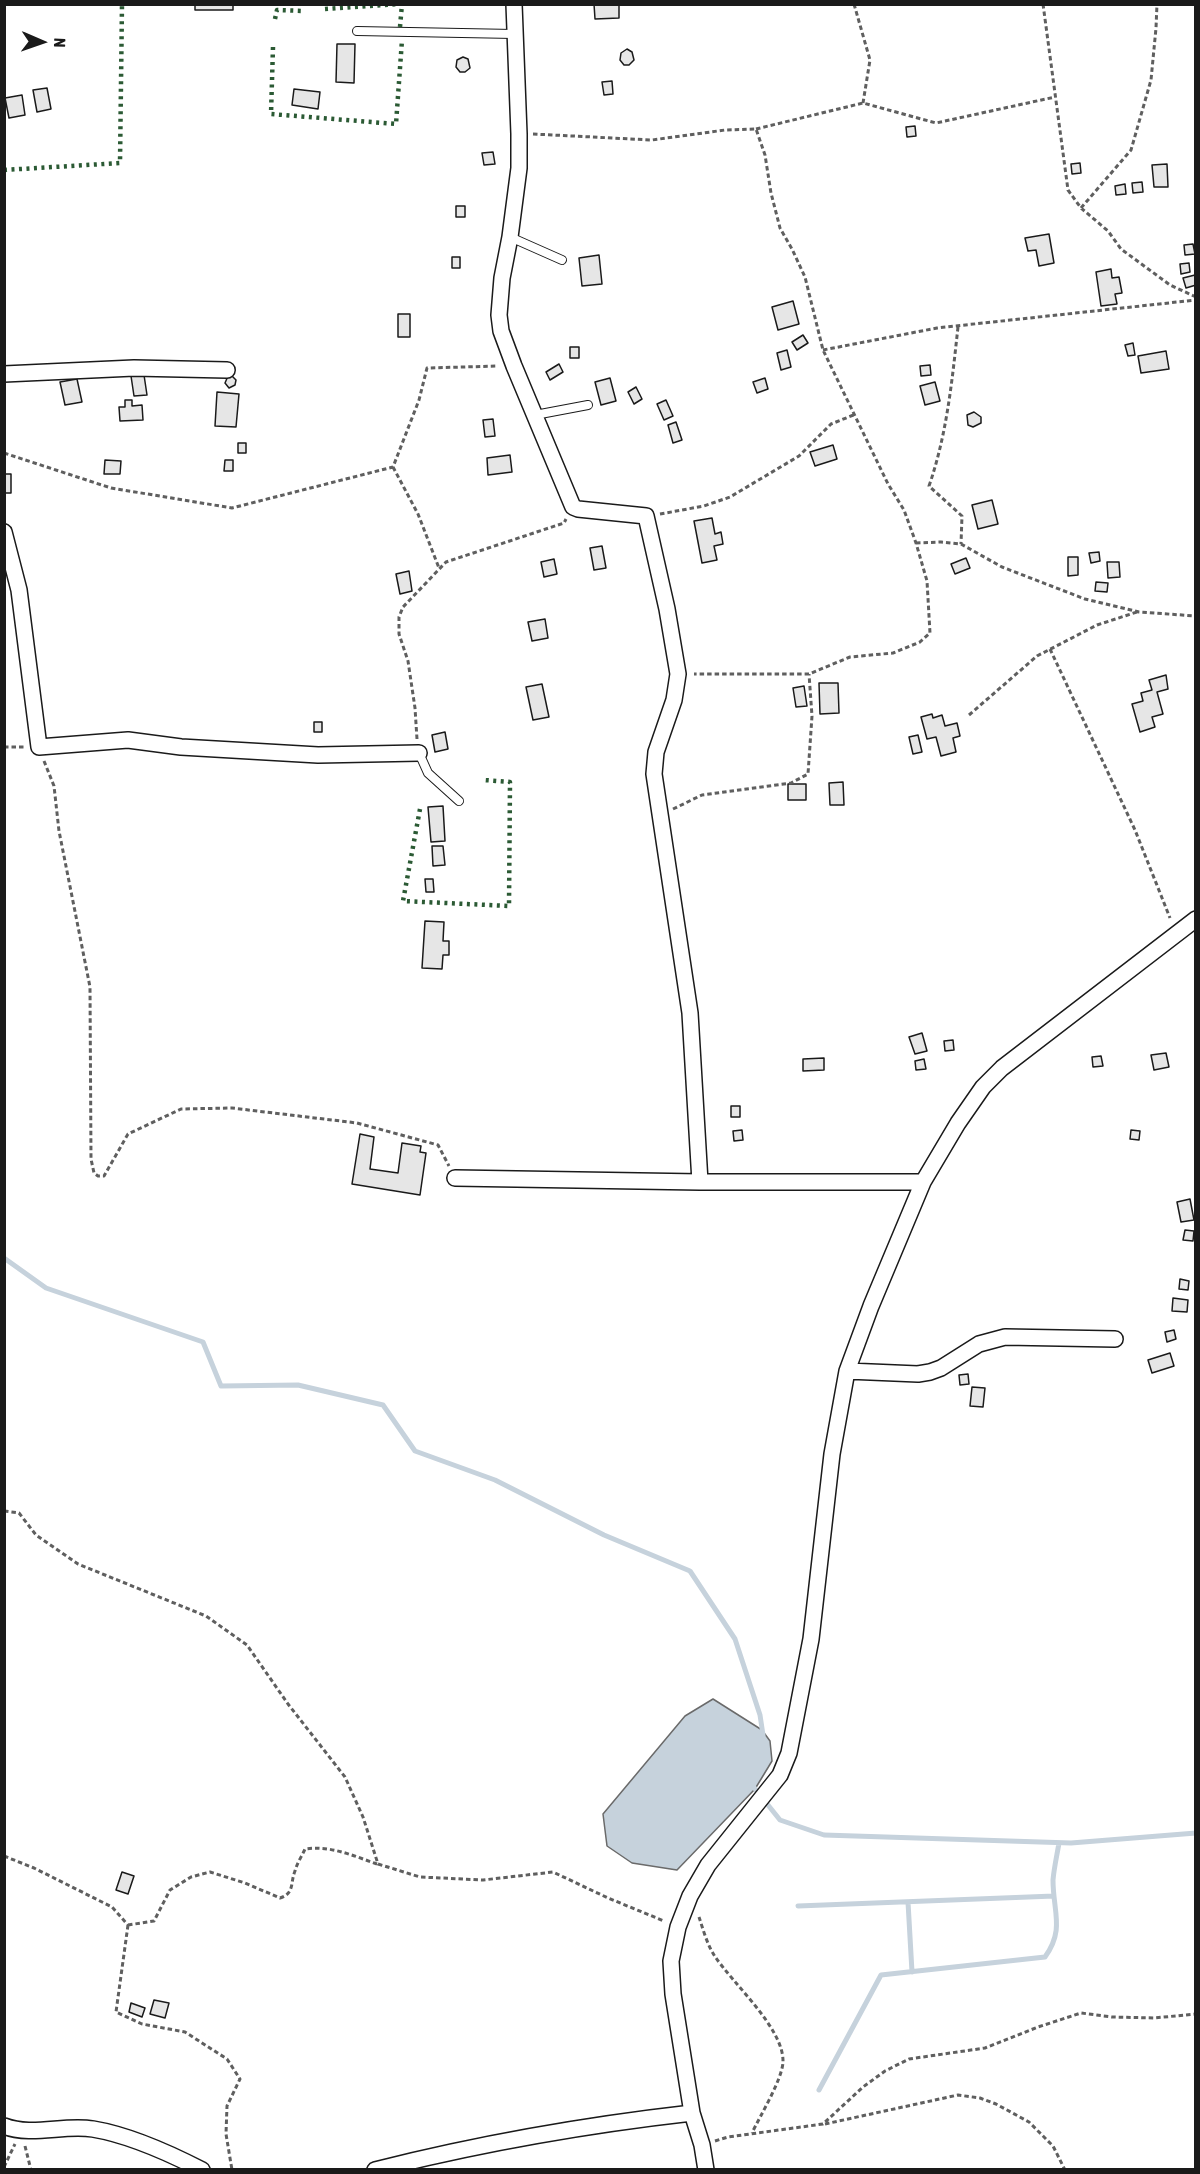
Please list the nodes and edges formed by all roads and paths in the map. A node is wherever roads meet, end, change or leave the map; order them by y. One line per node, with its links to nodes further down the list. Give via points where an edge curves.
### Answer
1 (514, 4): 6 (street)
2 (854, 4): 8 (path, via 870,60)
3 (1043, 4): 7 (path)
4 (1156, 4): 11 (path, via 1151,80 1131,150)
5 (357, 31): 6 (lane)
6 (514, 34): 10 (street)
7 (1055, 97): 8 (path, via 936,123); 11 (path, via 1068,190)
8 (862, 103): 9 (path)
9 (756, 129): 10 (path, via 652,140); 16 (path, via 780,228 805,277)
10 (519, 134): 12 (street)
11 (1081, 208): 14 (path, via 1146,269)
12 (510, 237): 13 (lane); 17 (street, via 499,315)
13 (562, 260)
14 (1196, 299): 15 (path)
15 (958, 327): 16 (path); 29 (path, via 945,428 929,486 962,516)
16 (823, 350): 21 (path)
17 (514, 366): 22 (street); 24 (path, via 427,368)
18 (227, 370): 19 (street, via 134,368)
19 (4, 374)
20 (588, 405): 22 (lane)
21 (856, 414): 26 (path, via 831,424 799,456 730,497 704,506); 28 (path, via 904,510)
22 (535, 415): 25 (street)
23 (4, 453): 24 (path, via 111,488 232,508)
24 (393, 467): 30 (path, via 418,514)
25 (573, 507): 26 (street); 30 (path, via 564,523 446,562)
26 (646, 516): 34 (street)
27 (4, 532): 37 (street, via 19,590)
28 (916, 543): 29 (path); 35 (path, via 927,581 930,633 920,642 893,653 850,657)
29 (961, 544): 31 (path, via 1033,580 1085,599)
30 (439, 568): 38 (path, via 403,607 399,617)
31 (1139, 612): 32 (path); 33 (path, via 1097,625)
32 (1196, 616)
33 (1050, 649): 36 (path); 42 (path, via 1135,830)
34 (678, 674): 35 (path); 40 (street, via 654,762)
35 (809, 674): 40 (path, via 812,716 808,774 791,783 702,795)
36 (969, 715)
37 (39, 747): 38 (street, via 128,741 318,755); 43 (path, via 54,786 58,831 90,987 94,1173 104,1176 128,1134 181,1109 232,1108 357,1123 438,1145)
38 (419, 753): 39 (lane, via 428,773)
39 (459, 801)
40 (661, 815): 44 (street, via 690,1013)
41 (1196, 919): 42 (street)
42 (1177, 934): 45 (street, via 1002,1068 958,1123)
43 (455, 1178): 44 (street)
44 (700, 1182): 45 (street)
45 (923, 1182): 47 (street)
46 (1115, 1339): 47 (street, via 1005,1337 979,1344 930,1372)
47 (847, 1371): 51 (street, via 832,1454 811,1639 789,1754 780,1775 708,1865)
48 (4, 1511): 50 (path, via 19,1513 36,1535 78,1564 206,1616 247,1645 345,1777)
49 (4, 1856): 52 (path, via 112,1907)
50 (378, 1864): 52 (path, via 330,1849 305,1849 292,1888 280,1898 210,1872 190,1877 170,1890 154,1921); 53 (path, via 420,1877 473,1880 554,1872)
51 (690, 1896): 53 (street); 59 (path, via 713,1954 761,2013 781,2046 780,2075)
52 (128, 1925): 64 (path, via 116,2012 142,2024 185,2032 227,2059 240,2079 227,2106 226,2134)
53 (678, 1927): 55 (street, via 671,1961 673,1994)
54 (1196, 2014): 56 (path, via 1154,2018 1081,2013 985,2048 909,2059 863,2087)
55 (692, 2112): 60 (street); 65 (street, via 450,2152)
56 (823, 2124): 59 (path); 67 (path, via 958,2095 980,2098 1029,2122 1053,2146)
57 (4, 2126): 58 (street)
58 (21, 2130): 61 (path); 62 (path); 63 (street, via 92,2129 157,2149)
59 (752, 2134): 60 (path)
60 (702, 2145): 66 (street)
61 (4, 2167)
62 (31, 2169)
63 (202, 2169)
64 (232, 2169)
65 (375, 2169)
66 (706, 2169)
67 (1065, 2169)

